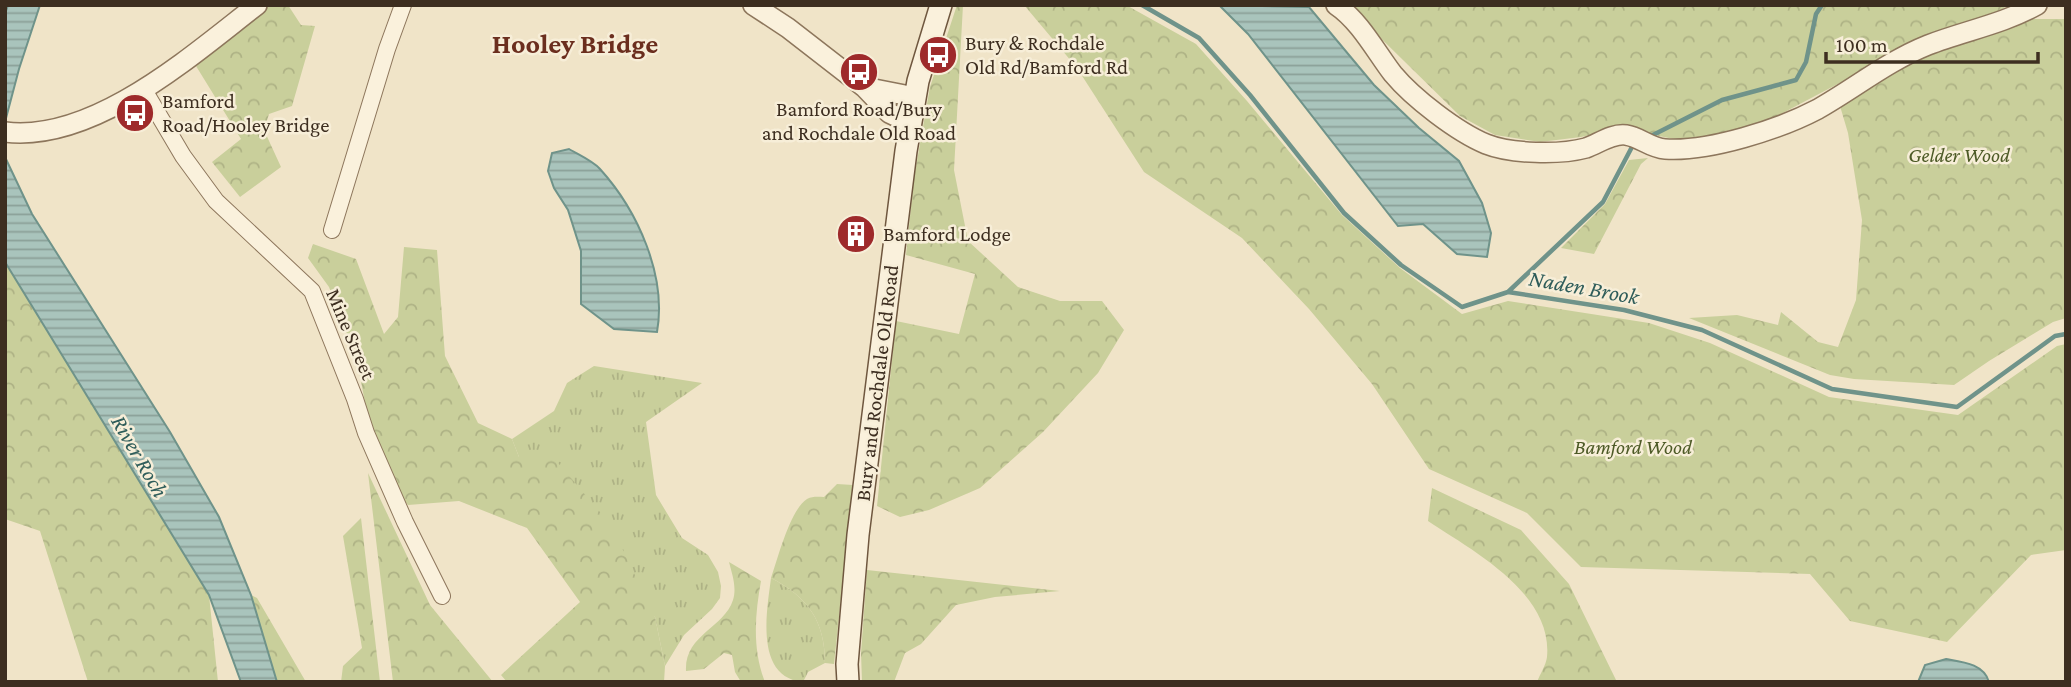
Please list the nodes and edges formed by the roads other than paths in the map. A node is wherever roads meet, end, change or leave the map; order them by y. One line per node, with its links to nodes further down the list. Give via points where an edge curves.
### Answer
1 (257, 5): 8 (street)
2 (403, 5): 12 (street)
3 (753, 5): 7 (street)
4 (940, 5): 9 (main road, Bury and Rochdale Old Road)
5 (1336, 5): 6 (street, via 1396,77 1446,121 1487,144 1553,152 1625,135 1666,149 1761,132 1816,109 1891,62)
6 (2037, 5)
7 (864, 87): 9 (street); 10 (street, via 889,113)
8 (144, 90): 11 (street, via 76,122 39,132); 13 (street, Mine Street, via 216,201 312,291 366,433)
9 (915, 97): 10 (main road, Bury and Rochdale Old Road)
10 (911, 123): 14 (main road, Bury and Rochdale Old Road, via 858,535)
11 (9, 132)
12 (332, 230)
13 (442, 596)
14 (848, 682)

